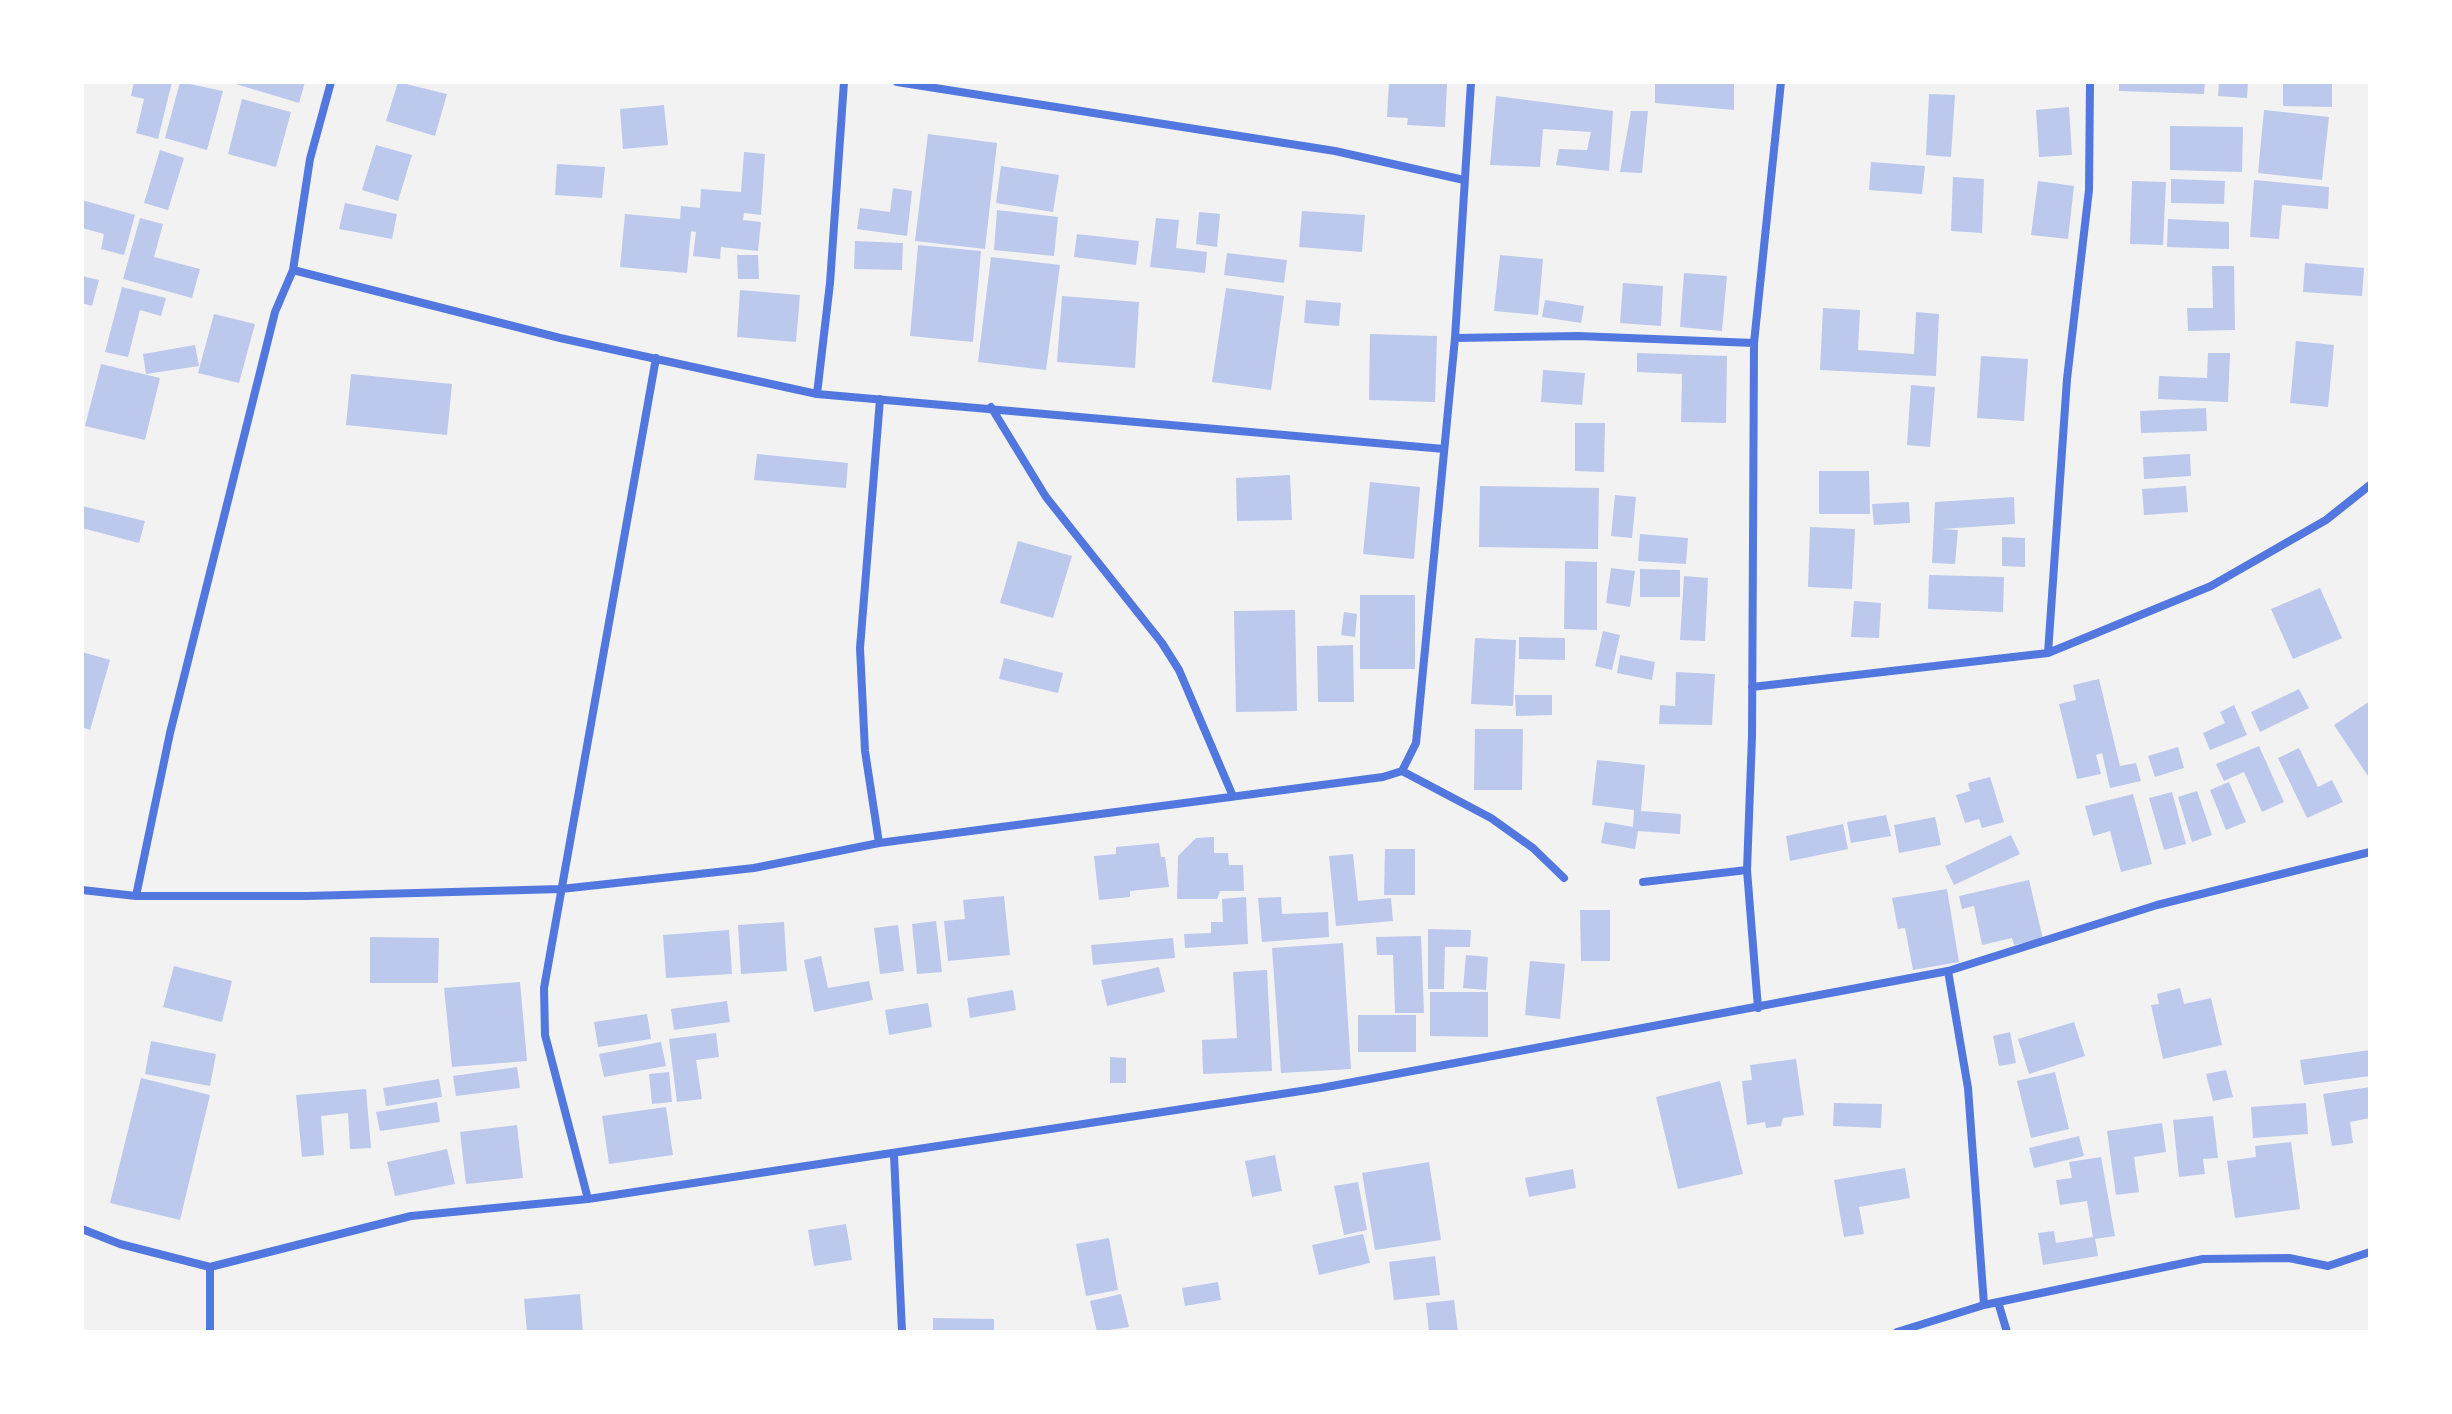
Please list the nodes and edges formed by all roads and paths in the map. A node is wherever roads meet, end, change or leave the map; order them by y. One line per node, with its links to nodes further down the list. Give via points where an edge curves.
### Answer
1 (331, 82): 8 (street, via 310,159)
2 (844, 82): 12 (street)
3 (897, 82): 7 (street, via 1335,151)
4 (1471, 82): 7 (street)
5 (1781, 82): 10 (street)
6 (2090, 82): 17 (street, via 2089,190 2067,379)
7 (1464, 180): 9 (street)
8 (293, 270): 11 (street); 28 (street, via 275,312 170,733)
9 (1455, 338): 10 (street, via 1578,336); 15 (street)
10 (1754, 343): 18 (street)
11 (656, 358): 12 (street); 26 (street)
12 (817, 394): 13 (street)
13 (880, 399): 14 (street); 21 (street, via 860,648 865,751)
14 (991, 407): 15 (street); 20 (street, via 1046,497 1168,652 1194,699)
15 (1444, 449): 19 (street, via 1416,743)
16 (2370, 485): 17 (street, via 2326,520 2211,586)
17 (2048, 653): 18 (street)
18 (1752, 687): 23 (street)
19 (1402, 771): 20 (street); 24 (street, via 1491,818)
20 (1232, 794): 21 (street)
21 (879, 843): 26 (street, via 754,868)
22 (2370, 852): 29 (street, via 2157,905)
23 (1747, 870): 25 (street); 30 (street)
24 (1564, 878)
25 (1643, 882)
26 (561, 889): 28 (street); 32 (street, via 545,970 545,1035)
27 (82, 890): 28 (street)
28 (136, 896)
29 (1948, 971): 30 (street); 37 (street, via 1968,1088)
30 (1758, 1008): 31 (street, via 1321,1088)
31 (894, 1155): 32 (street); 39 (street)
32 (588, 1199): 35 (street, via 411,1216)
33 (82, 1229): 35 (street)
34 (2370, 1252): 36 (street, via 2328,1266 2289,1258 2203,1259)
35 (210, 1267): 38 (street)
36 (1998, 1302): 37 (street); 41 (street)
37 (1984, 1305): 40 (street)
38 (210, 1332)
39 (902, 1332)
40 (1897, 1332)
41 (2007, 1332)

